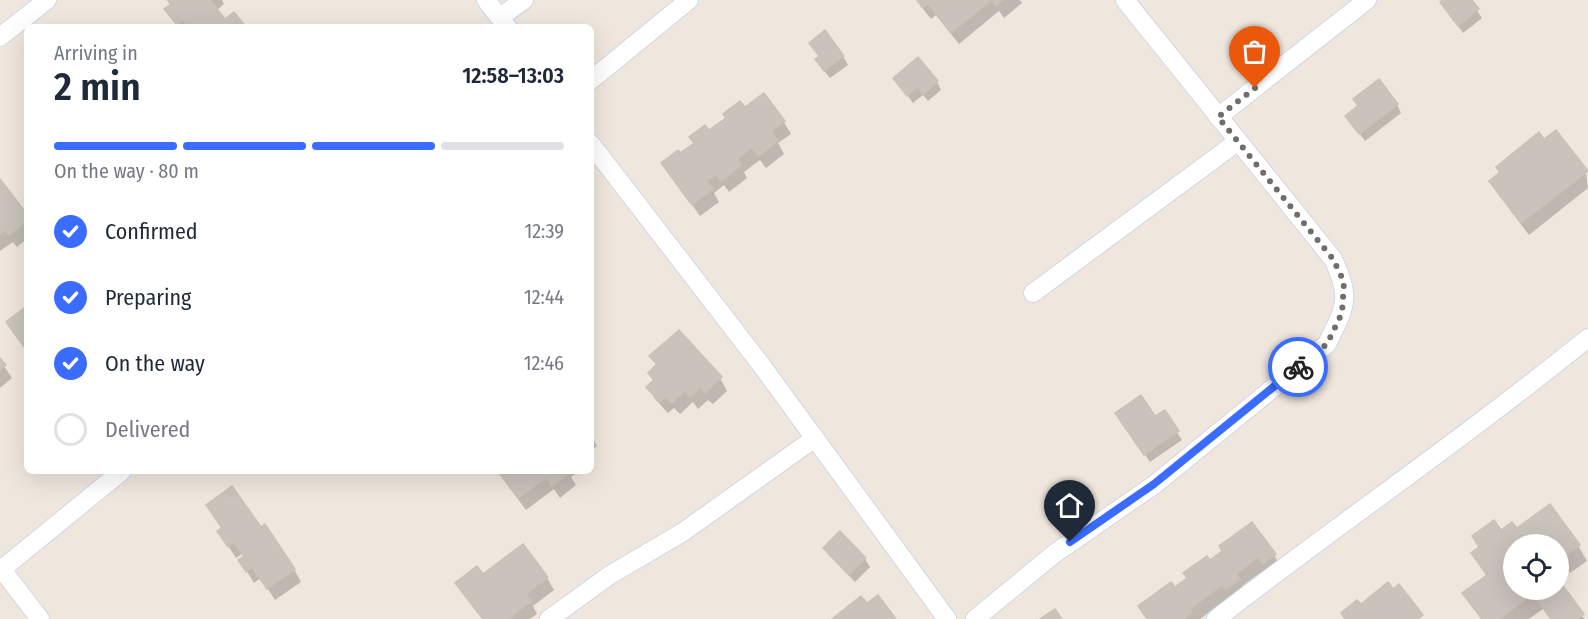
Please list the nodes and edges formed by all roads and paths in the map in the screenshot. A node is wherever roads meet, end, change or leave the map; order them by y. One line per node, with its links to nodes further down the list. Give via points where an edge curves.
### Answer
1 (47, 0): 8 (street)
2 (486, 0): 7 (street)
3 (524, 0): 7 (street)
4 (688, 0): 9 (street)
5 (1125, 0): 10 (street)
6 (1367, 0): 10 (street)
7 (504, 22)
8 (0, 37)
9 (594, 78)
10 (1218, 117): 11 (street)
11 (1237, 142): 13 (street); 21 (street, via 1333,259 1344,282 1342,313 1327,344 1154,484 1054,554)
12 (594, 148): 15 (street)
13 (1033, 293)
14 (1588, 338): 22 (street)
15 (815, 438): 19 (street, via 683,532 610,575); 20 (street)
16 (118, 474): 17 (street)
17 (1, 568): 18 (street)
18 (40, 619)
19 (549, 619)
20 (947, 619)
21 (975, 619)
22 (1216, 619)

